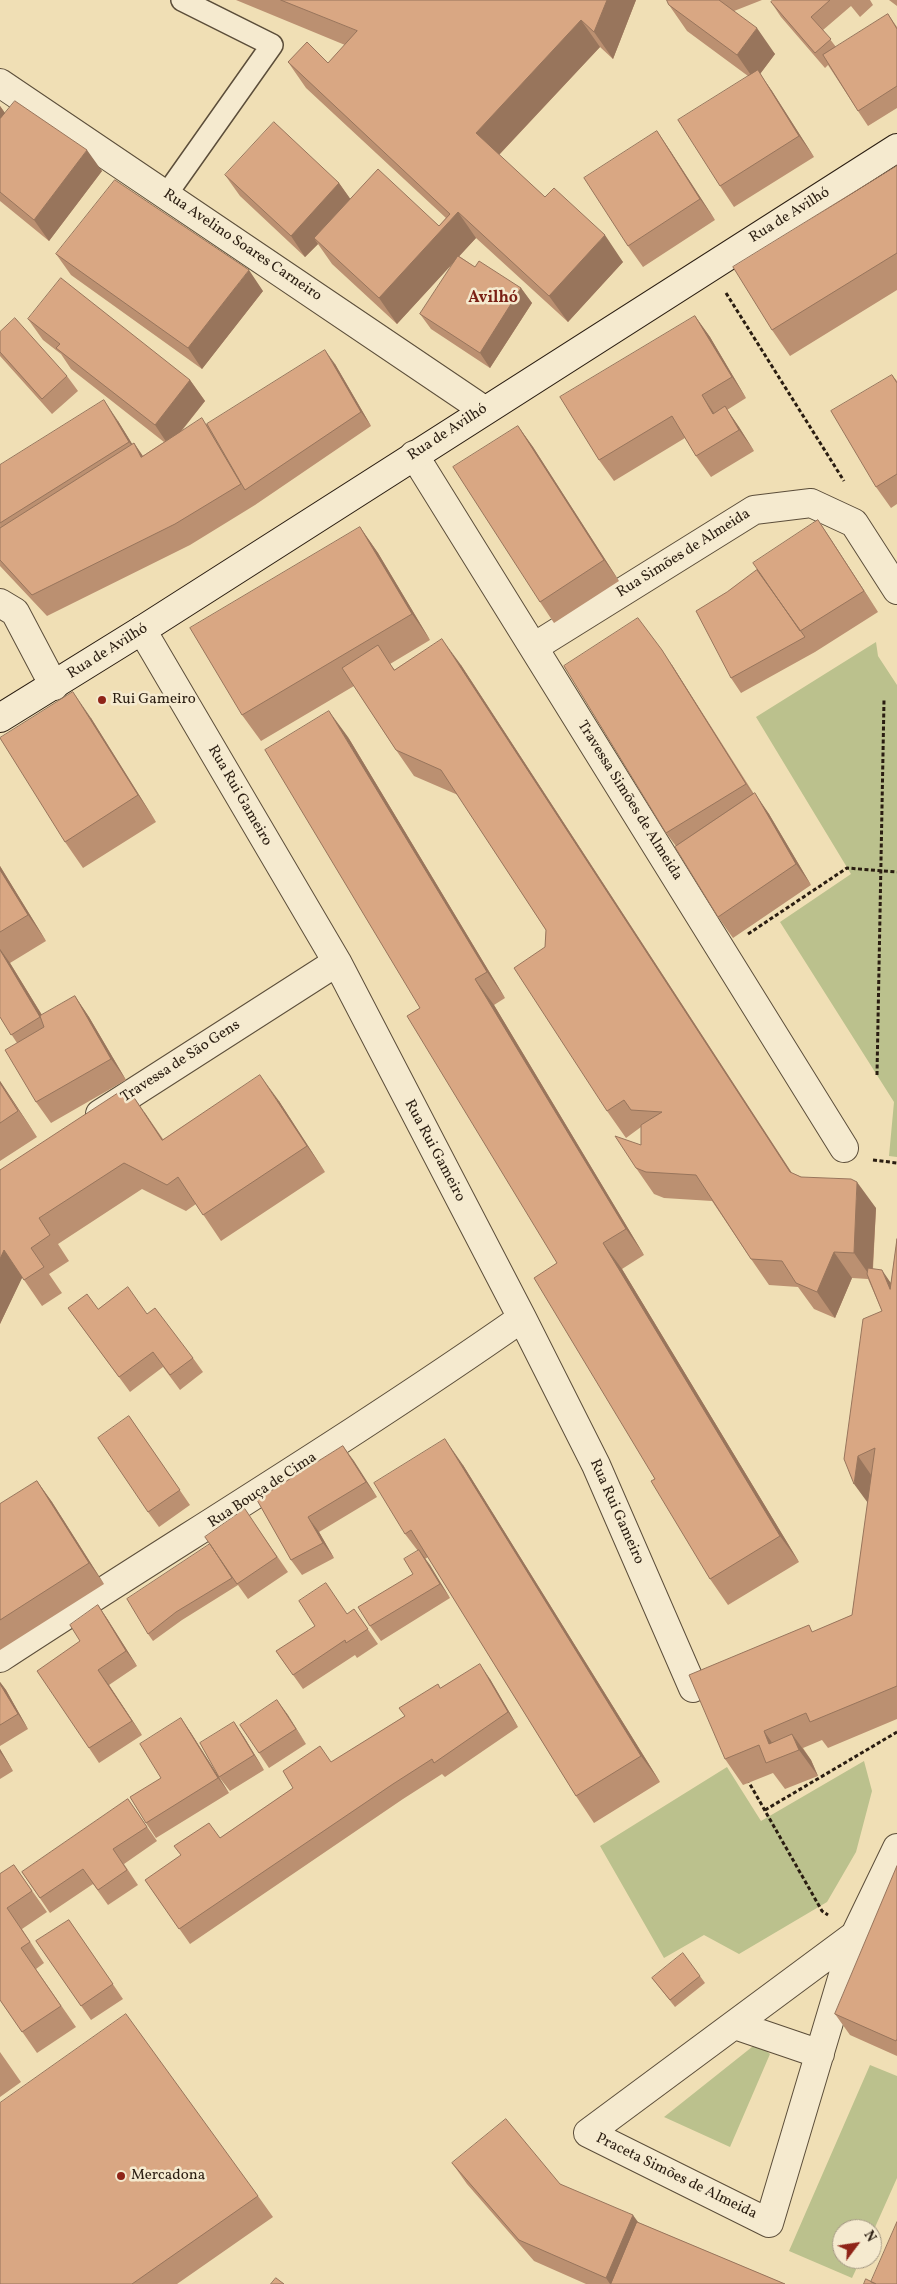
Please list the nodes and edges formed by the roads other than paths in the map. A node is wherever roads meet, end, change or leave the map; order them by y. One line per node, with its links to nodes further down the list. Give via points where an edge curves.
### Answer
1 (182, 0): 4 (lane, via 272,45)
2 (0, 83): 4 (street, Rua Avelino Soares Carneiro)
3 (897, 148): 5 (street, Rua de Avilhó)
4 (166, 195): 5 (street, Rua Avelino Soares Carneiro)
5 (484, 410): 6 (street, Rua de Avilhó)
6 (414, 455): 9 (street, Rua de Avilhó); 10 (street, Travessa Simões de Almeida)
7 (897, 590): 10 (street, Rua Simões de Almeida, via 854,523 811,503 754,510)
8 (0, 603): 11 (street, via 15,612)
9 (142, 630): 11 (street, Rua de Avilhó); 13 (street, Rua Rui Gameiro)
10 (534, 647): 15 (street, Travessa Simões de Almeida)
11 (54, 686): 12 (street, Rua de Avilhó)
12 (0, 718)
13 (337, 962): 14 (street, Travessa de São Gens); 16 (street, Rua Rui Gameiro)
14 (78, 1128)
15 (844, 1148)
16 (522, 1318): 17 (street, Rua Bouça de Cima, via 256,1496); 18 (street, Rua Rui Gameiro, via 596,1465)
17 (0, 1658)
18 (693, 1688)
19 (897, 1848): 20 (street, Praceta Simões de Almeida)
20 (855, 1935): 21 (street, Praceta Simões de Almeida); 22 (street, Praceta Simões de Almeida)
21 (735, 2025): 22 (street); 22 (street, Praceta Simões de Almeida, via 588,2133 769,2223)
22 (820, 2054)

